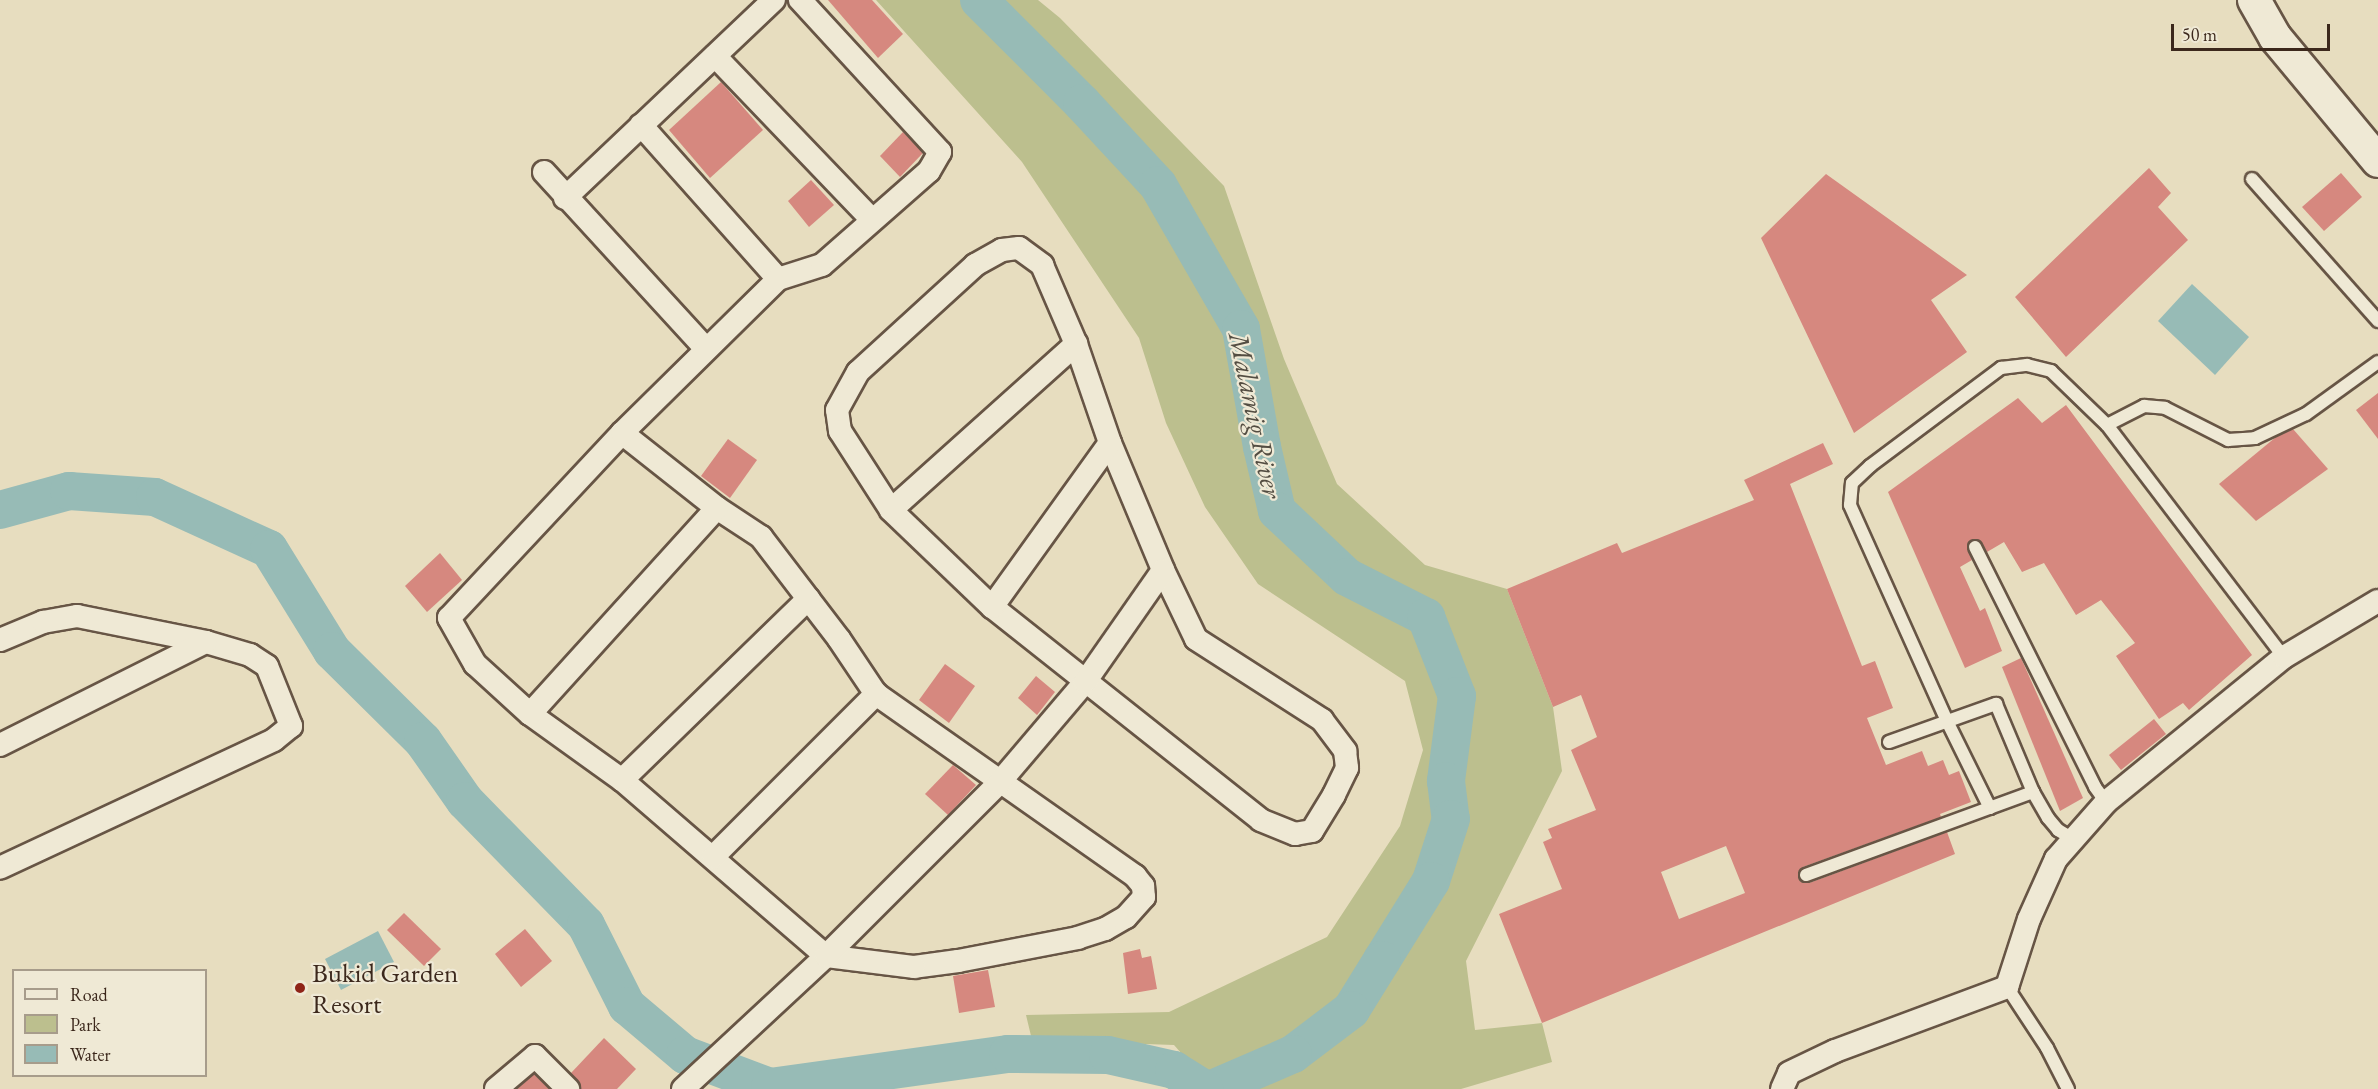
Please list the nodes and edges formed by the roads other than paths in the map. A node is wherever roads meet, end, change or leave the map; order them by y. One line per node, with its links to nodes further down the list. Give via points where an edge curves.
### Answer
1 (774, 0): 4 (street)
2 (800, 0): 10 (street, via 940,152 929,171)
3 (2255, 1): 6 (street, via 2275,37)
4 (715, 56): 5 (street); 10 (street)
5 (641, 125): 9 (street); 11 (street)
6 (2378, 161)
7 (544, 172): 9 (street)
8 (2252, 179): 12 (lane)
9 (566, 198): 14 (street)
10 (872, 220): 11 (street, via 822,266)
11 (778, 279): 14 (street)
12 (2378, 321)
13 (1076, 344): 18 (street); 20 (street); 20 (street, via 1042,265 1019,248 1002,250 975,265 858,372 837,410 840,431)
14 (706, 349): 17 (street)
15 (2378, 363): 16 (lane, via 2306,414 2255,438 2228,440 2165,408 2144,405)
16 (2107, 425): 28 (lane); 32 (lane, via 2051,371 2027,364 2001,368 1852,483 1850,505)
17 (622, 433): 19 (street); 31 (street, via 449,618 475,664)
18 (1110, 442): 22 (street); 25 (street)
19 (717, 508): 23 (street, via 761,537); 31 (street)
20 (891, 510): 25 (street)
21 (1975, 547): 38 (lane)
22 (1163, 570): 29 (street); 29 (street, via 1196,639 1322,720 1345,750 1347,768 1312,831 1295,834 1261,820)
23 (808, 599): 30 (street); 35 (street)
24 (2378, 602): 28 (street)
25 (992, 607): 29 (street)
26 (0, 640): 27 (street, via 43,622 77,616)
27 (206, 642): 34 (street); 42 (street, via 250,655 267,666 291,726 274,740)
28 (2284, 657): 38 (street)
29 (1085, 682): 36 (street)
30 (876, 694): 36 (street); 41 (street)
31 (530, 714): 35 (street)
32 (1947, 722): 33 (lane); 37 (lane, via 1996,704); 39 (lane)
33 (1888, 741)
34 (0, 745)
35 (622, 780): 41 (street)
36 (999, 783): 44 (street); 44 (street, via 1135,876 1143,886 1144,897 1126,917 1078,938 914,967)
37 (2033, 792): 39 (lane); 40 (lane, via 2058,830)
38 (2106, 802): 40 (street)
39 (1990, 808): 43 (lane)
40 (2073, 838): 45 (street, via 2046,879)
41 (713, 857): 44 (street)
42 (0, 868)
43 (1806, 875)
44 (826, 956): 46 (street)
45 (2007, 987): 49 (street, via 1835,1051 1789,1073); 50 (lane, via 2047,1048)
46 (687, 1085)
47 (496, 1089): 48 (street, via 535,1056)
48 (568, 1089)
49 (1782, 1089)
50 (2068, 1089)

